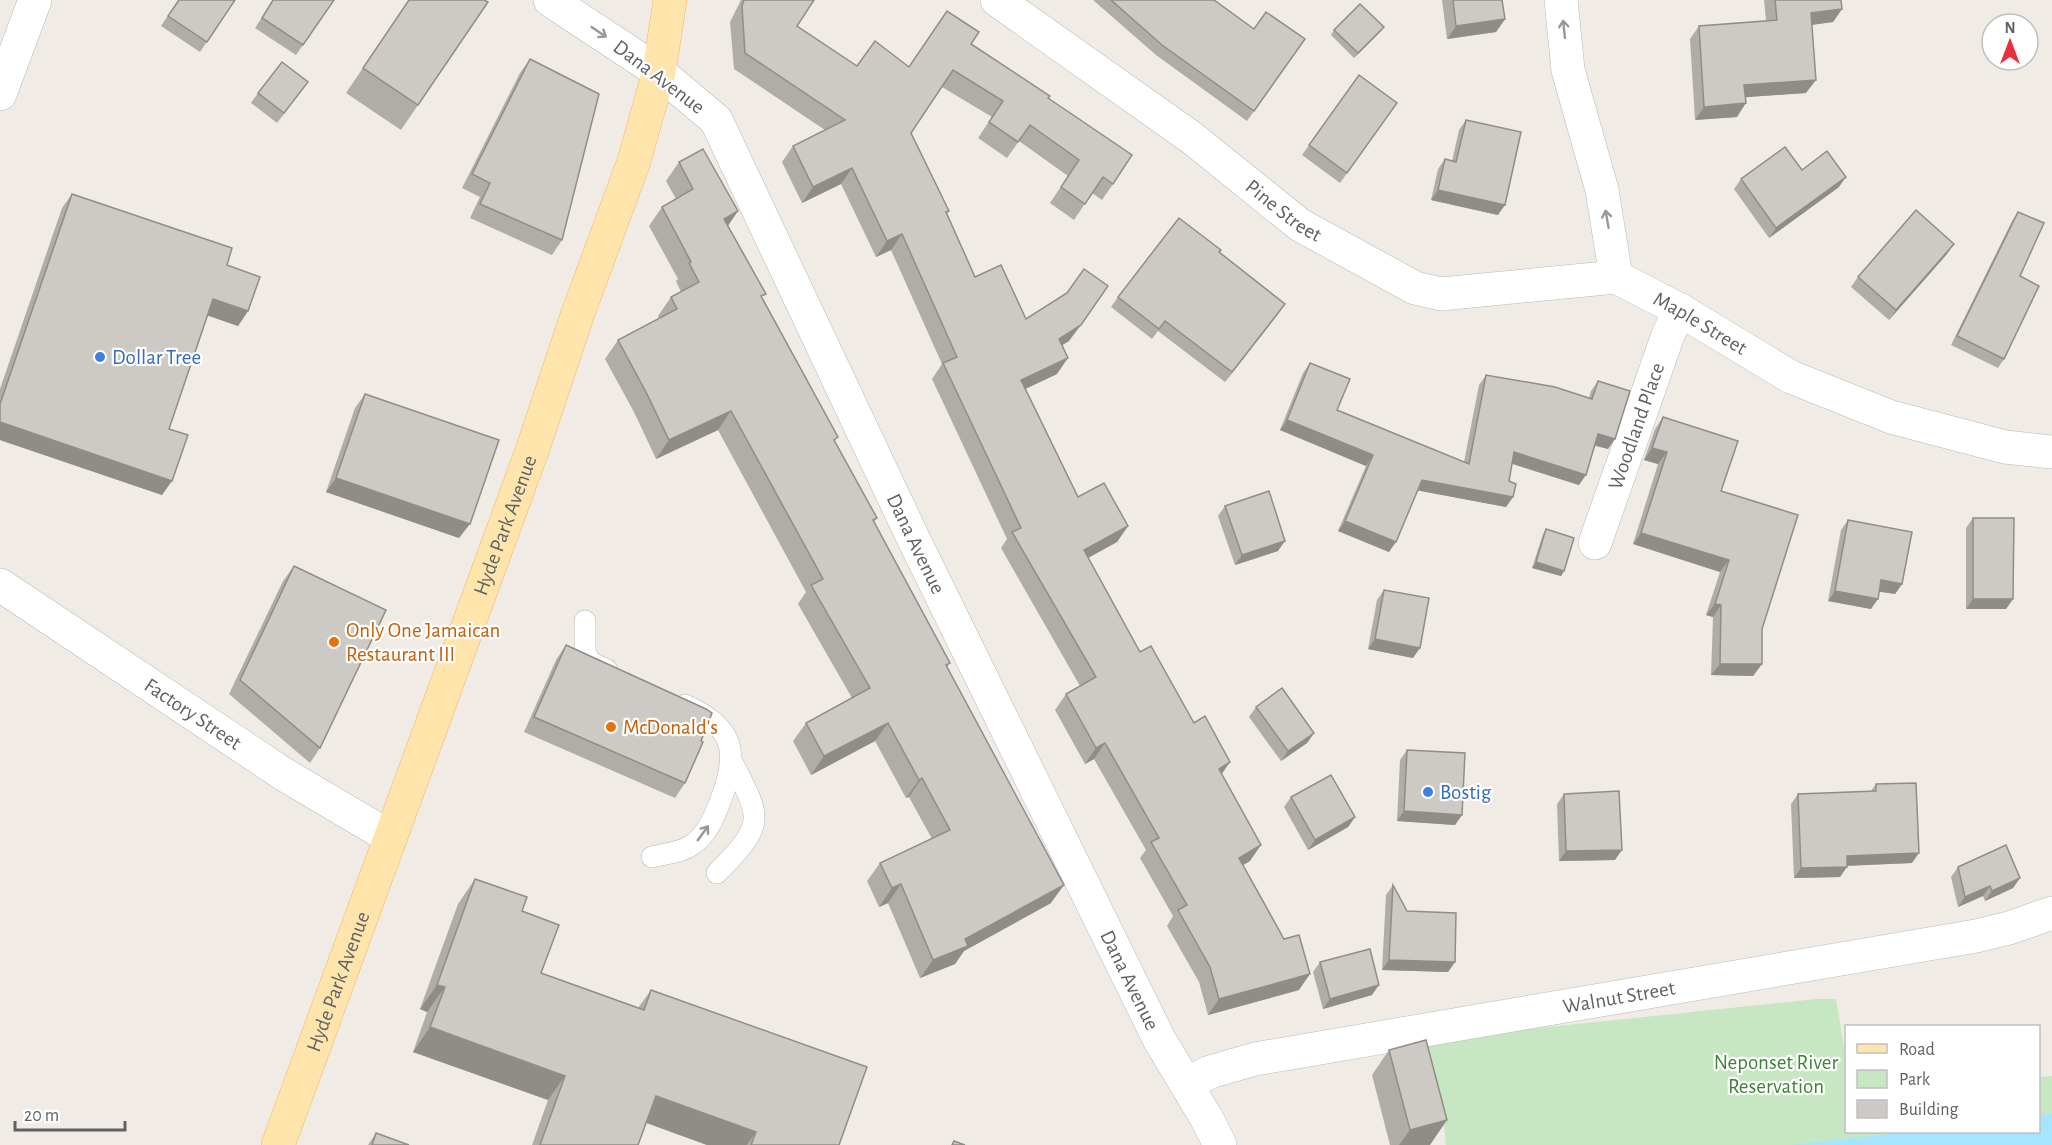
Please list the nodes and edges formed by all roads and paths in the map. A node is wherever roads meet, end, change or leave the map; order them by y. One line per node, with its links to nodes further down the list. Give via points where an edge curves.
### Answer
1 (34, 0): 7 (street)
2 (550, 0): 6 (street, Dana Avenue, one-way to 6)
3 (670, 0): 6 (main road, Hyde Park Avenue)
4 (997, 0): 8 (street, Pine Street, via 1192,138 1300,225 1415,288 1441,294)
5 (1561, 0): 8 (street, one-way to 5, via 1602,190 1568,70)
6 (659, 72): 17 (main road, Hyde Park Avenue, via 634,161); 21 (street, Dana Avenue, via 717,120 913,538 1160,1039)
7 (0, 94)
8 (1616, 277): 9 (street, Maple Street)
9 (1680, 310): 10 (street, Maple Street, via 1791,377 1891,417 2005,447); 11 (street, Woodland Place)
10 (2052, 452)
11 (1595, 543)
12 (0, 585): 17 (street, Factory Street, via 285,775)
13 (585, 621): 14 (lane, via 585,651 590,662)
14 (620, 676)
15 (671, 699): 16 (lane, via 716,722 727,738)
16 (731, 760): 18 (lane, one-way to 16, via 690,847 702,837 728,781); 19 (lane, via 756,814 752,831)
17 (390, 837): 22 (main road, Hyde Park Avenue)
18 (652, 857)
19 (717, 873)
20 (2052, 913): 21 (street, Walnut Street, via 1976,936 1255,1059 1219,1069)
21 (1187, 1084): 23 (street, Dana Avenue)
22 (278, 1145)
23 (1220, 1145)

